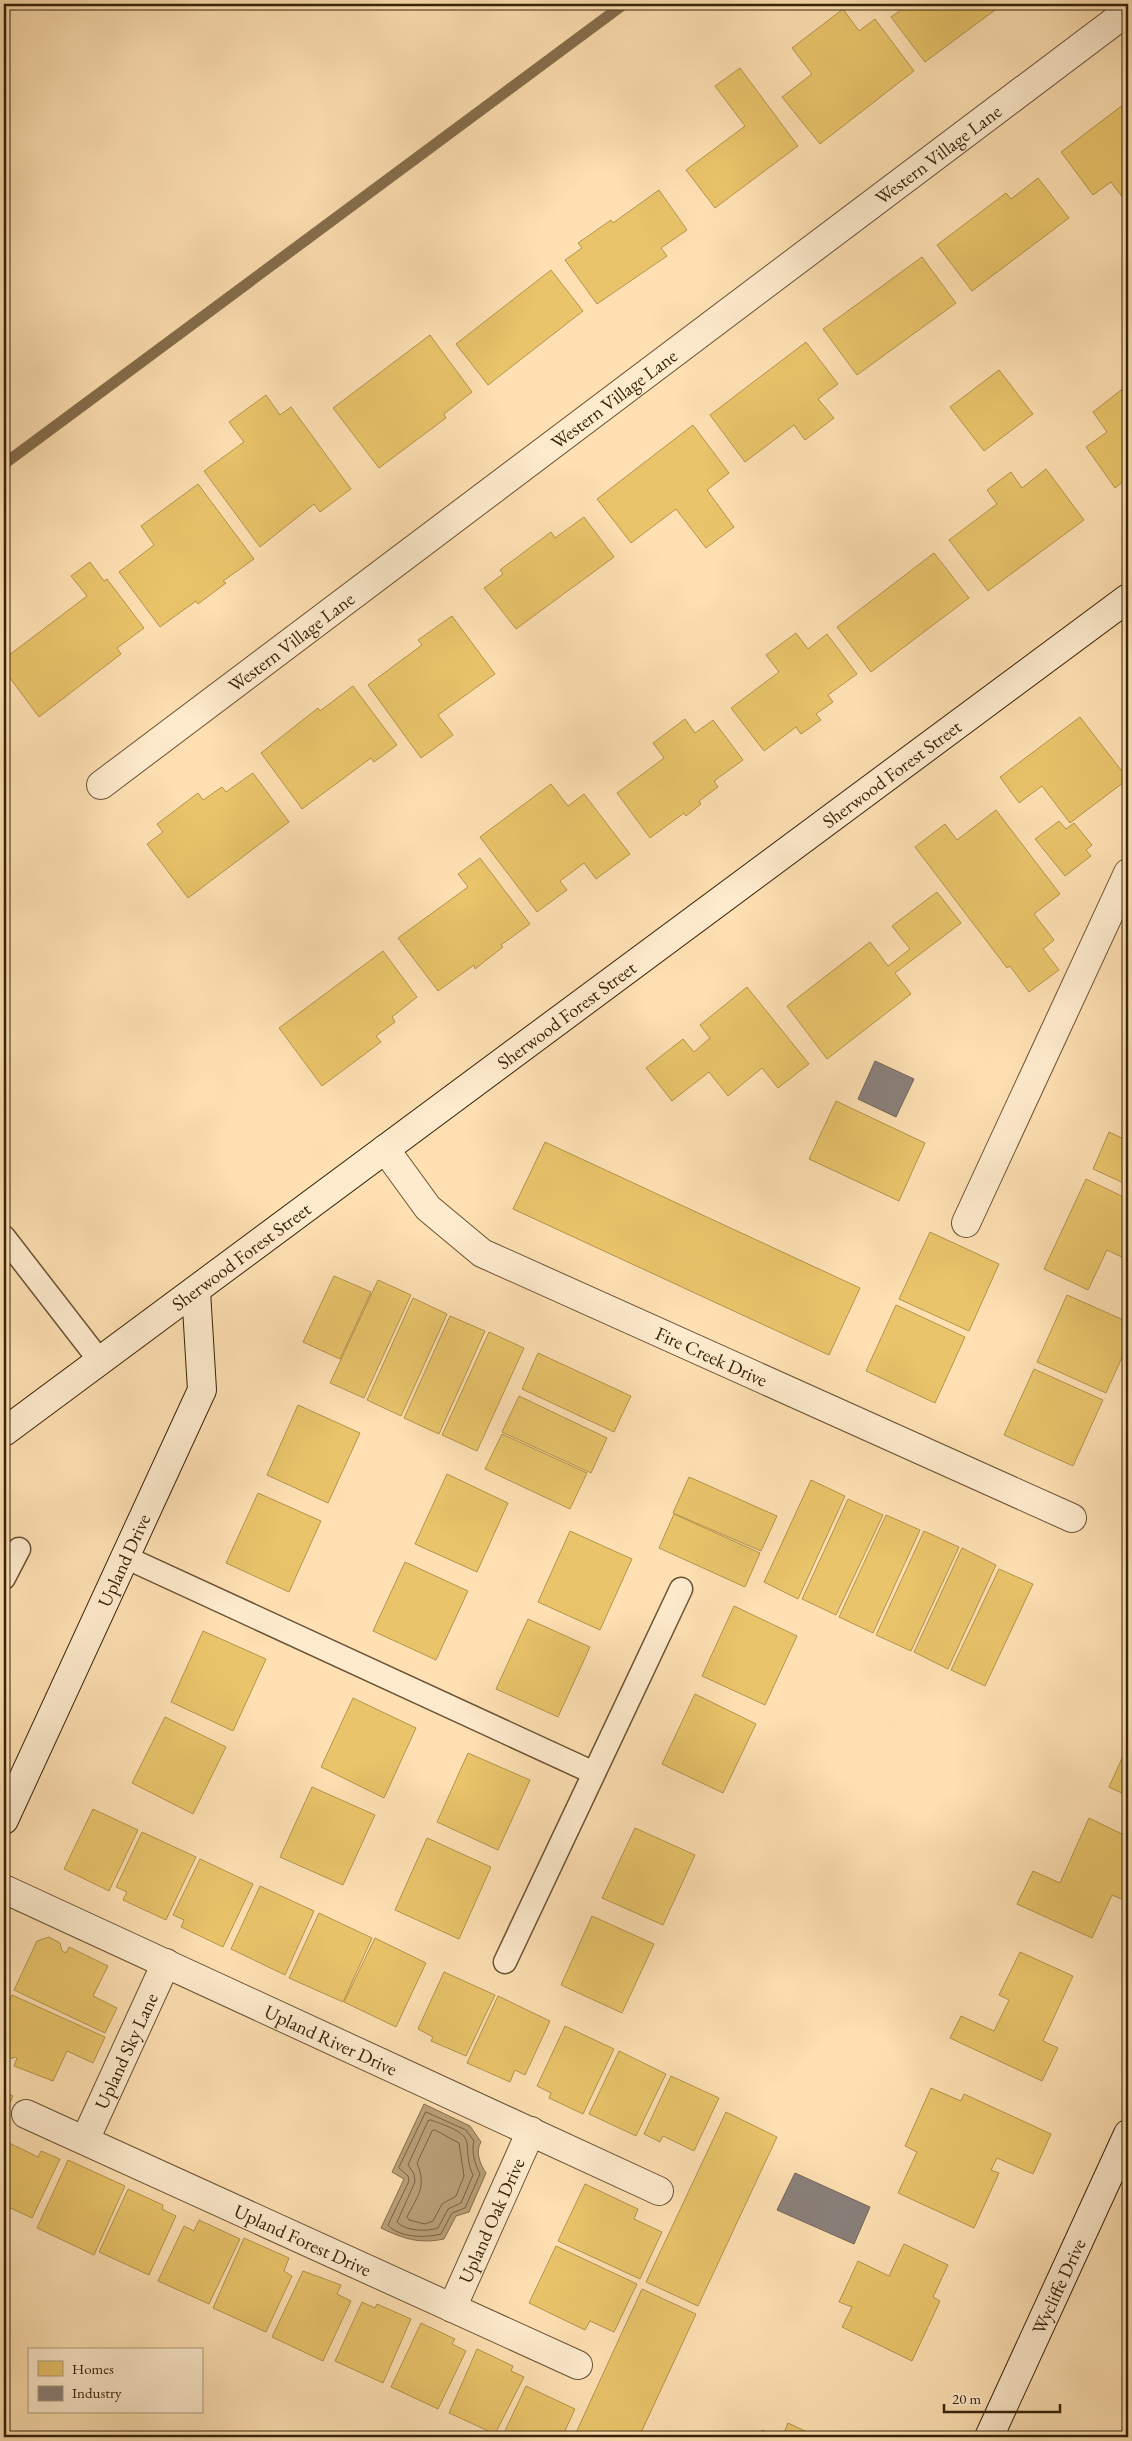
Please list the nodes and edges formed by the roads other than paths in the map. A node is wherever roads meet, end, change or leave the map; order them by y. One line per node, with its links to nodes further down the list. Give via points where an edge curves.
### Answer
1 (1128, 11): 3 (street, Western Village Lane)
2 (1128, 598): 5 (street, Sherwood Forest Street)
3 (101, 785)
4 (1128, 873): 6 (street)
5 (385, 1149): 8 (street, Sherwood Forest Street); 11 (street, Fire Creek Drive, via 428,1208 482,1253)
6 (966, 1223)
7 (4, 1237): 9 (lane)
8 (196, 1291): 9 (street, Sherwood Forest Street); 13 (street, Upland Drive, via 202,1390)
9 (100, 1361): 10 (street, Sherwood Forest Street)
10 (4, 1432)
11 (1072, 1518)
12 (19, 1549): 14 (lane)
13 (125, 1557): 16 (lane); 17 (street, Upland Drive)
14 (4, 1578)
15 (681, 1589): 16 (lane)
16 (594, 1773): 19 (lane)
17 (4, 1820)
18 (4, 1888): 20 (street, Upland River Drive)
19 (504, 1962)
20 (166, 1963): 22 (street, Upland River Drive); 24 (street, Upland Sky Lane)
21 (26, 2114): 24 (street, Upland Forest Drive)
22 (530, 2131): 25 (street, Upland River Drive); 26 (street, Upland Oak Drive)
23 (1128, 2134): 28 (street, Wycliffe Drive)
24 (85, 2140): 26 (street, Upland Forest Drive)
25 (659, 2190)
26 (452, 2308): 27 (street, Upland Forest Drive)
27 (578, 2365)
28 (989, 2437)

